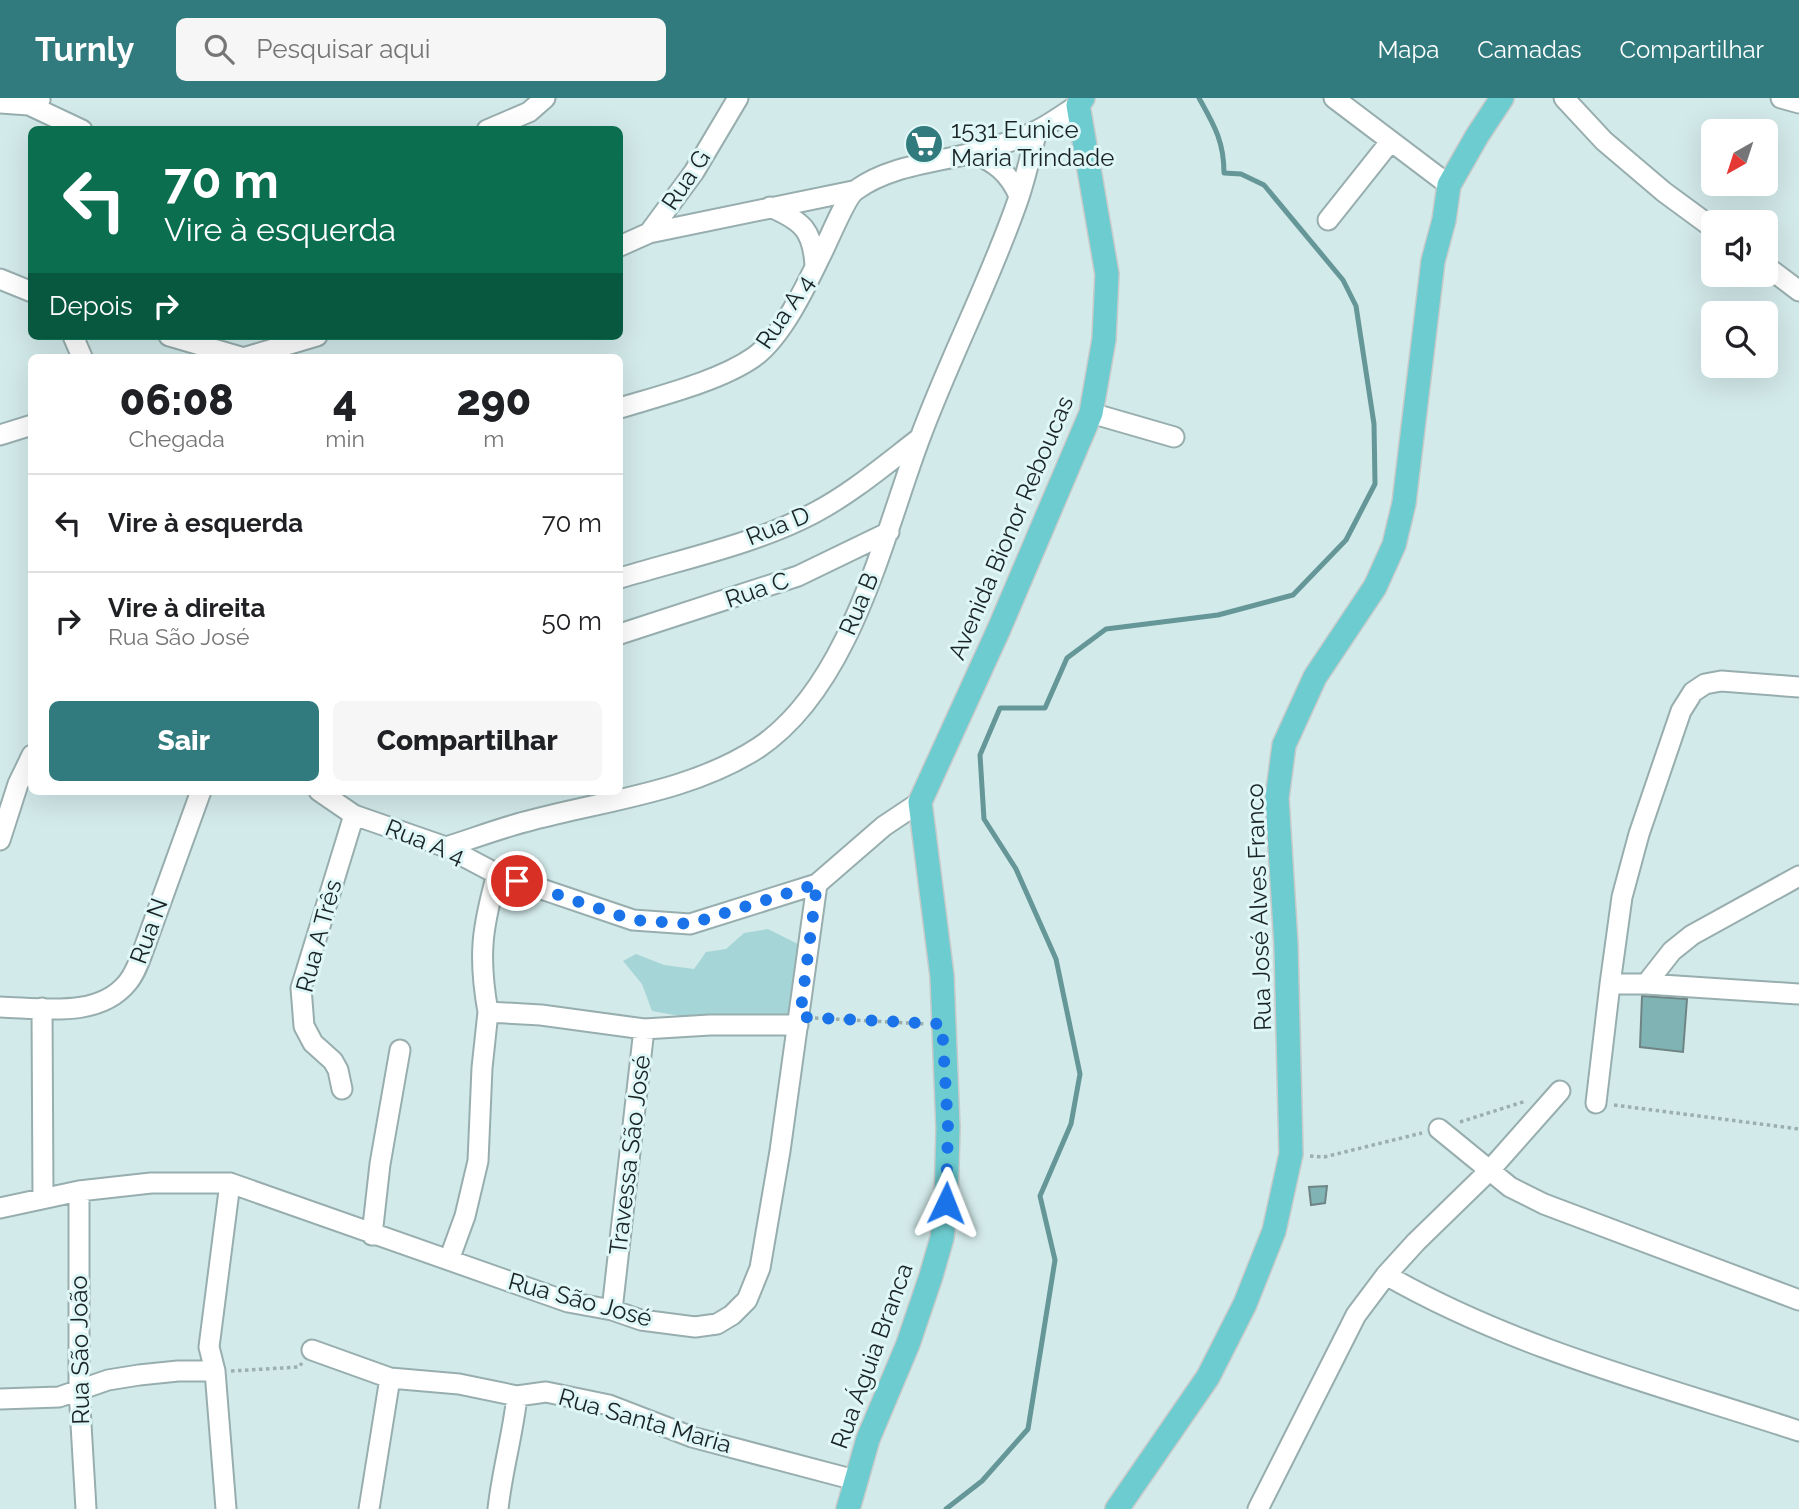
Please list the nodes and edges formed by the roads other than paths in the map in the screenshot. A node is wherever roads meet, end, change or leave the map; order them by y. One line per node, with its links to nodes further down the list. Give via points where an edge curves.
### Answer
1 (545, 98): 12 (street, via 528,112)
2 (738, 98): 22 (street, Rua G, via 694,172)
3 (1334, 98): 14 (street)
4 (1502, 98): 16 (main road, Rua José Alves Franco)
5 (1564, 98): 20 (street, via 1604,141)
6 (1781, 98): 10 (street)
7 (37, 101): 9 (street); 11 (street)
8 (1081, 101): 13 (street); 34 (main road, Avenida Bionor Reboucas, via 1107,274 1104,339)
9 (0, 103)
10 (1799, 103)
11 (76, 126)
12 (496, 126)
13 (1037, 131): 15 (street); 18 (street, Rua B)
14 (1390, 142): 16 (street); 21 (street)
15 (973, 153): 17 (street, via 923,163); 18 (street, via 1003,170)
16 (1449, 185): 89 (main road, Rua José Alves Franco, via 1433,261 1404,503 1394,545 1375,587 1315,677 1284,745 1277,798 1287,970 1290,1154 1274,1231 1245,1304 1208,1377)
17 (860, 187): 19 (street); 24 (street, Rua A 4)
18 (1019, 196): 38 (street, Rua B)
19 (770, 207): 22 (street); 24 (street, via 803,227 814,244)
20 (1701, 219)
21 (1328, 220)
22 (649, 233): 23 (street, Rua G)
23 (623, 245)
24 (815, 267): 33 (street, Rua A 4, via 790,312 755,356 677,391)
25 (1778, 273): 27 (street)
26 (0, 279): 28 (street)
27 (1797, 285)
28 (28, 290)
29 (183, 340): 31 (street)
30 (303, 340): 32 (street)
31 (231, 354)
32 (256, 354)
33 (623, 407)
34 (1091, 413): 37 (street); 46 (main road, Avenida Bionor Reboucas)
35 (28, 426): 36 (street)
36 (0, 435)
37 (1174, 437)
38 (920, 438): 39 (street, Rua B); 40 (street, Rua D, via 814,513 741,542)
39 (889, 532): 41 (street, Rua C, via 798,576); 49 (street, Rua B, via 849,633 831,665 807,703 759,747 667,788 529,821)
40 (623, 577)
41 (623, 633)
42 (1799, 687): 53 (street, via 1721,681 1693,692 1681,711 1639,834 1622,897)
43 (28, 764): 48 (street)
44 (200, 795): 57 (street, Rua N, via 131,979 106,1000 79,1008)
45 (325, 795): 47 (street, Rua A 4)
46 (920, 802): 52 (street, via 884,826); 83 (main road, Rua Águia Branca, via 942,976 946,1203 942,1238 908,1343)
47 (354, 815): 49 (street, Rua A 4); 62 (street, Rua A Três, via 301,988 304,1026 313,1043 333,1061)
48 (0, 840)
49 (446, 847): 50 (street, Rua A 4)
50 (497, 874): 52 (street, Rua A 4, via 633,920 690,924); 58 (street, via 481,947)
51 (1799, 876): 54 (street, via 1692,935 1672,951)
52 (817, 884): 59 (street, Rua São José)
53 (1610, 984): 54 (street); 64 (street)
54 (1646, 984): 55 (street)
55 (1799, 994)
56 (0, 1007): 57 (street, Rua N)
57 (42, 1008): 69 (street)
58 (488, 1012): 60 (street); 72 (street, via 478,1161 466,1216)
59 (799, 1021): 60 (street, Travessa São José); 75 (street, Rua São José, via 760,1268 747,1300 717,1324 695,1327 641,1320)
60 (644, 1028): 75 (street, Travessa São José)
61 (400, 1050): 71 (street)
62 (342, 1089)
63 (1559, 1091): 66 (street)
64 (1596, 1103)
65 (1439, 1129): 66 (street)
66 (1490, 1170): 73 (street); 74 (street, via 1544,1203)
67 (230, 1183): 68 (street, Rua São José, via 151,1183); 71 (street, Rua São José); 77 (street, via 209,1347)
68 (79, 1191): 69 (street, Rua São José); 79 (street, Rua São João)
69 (43, 1198): 70 (street, Rua São José)
70 (0, 1208)
71 (372, 1235): 72 (street, Rua São José)
72 (449, 1260): 75 (street, Rua São José, via 568,1302)
73 (1386, 1275): 82 (street, via 1475,1321 1588,1365); 90 (street, via 1356,1315)
74 (1799, 1300)
75 (612, 1310)
76 (312, 1350): 78 (street, Rua Santa Maria)
77 (223, 1371): 79 (street, via 139,1375); 85 (street)
78 (390, 1378): 80 (street, Rua Santa Maria, via 458,1384); 86 (street)
79 (79, 1390): 81 (street, via 59,1397); 84 (street, Rua São João)
80 (517, 1396): 83 (street, Rua Santa Maria, via 546,1392 609,1405 692,1437); 87 (street)
81 (0, 1399)
82 (1798, 1429)
83 (855, 1480): 88 (main road, Rua Águia Branca)
84 (86, 1509)
85 (226, 1509)
86 (369, 1509)
87 (498, 1509)
88 (848, 1509)
89 (1116, 1509)
90 (1258, 1509)

